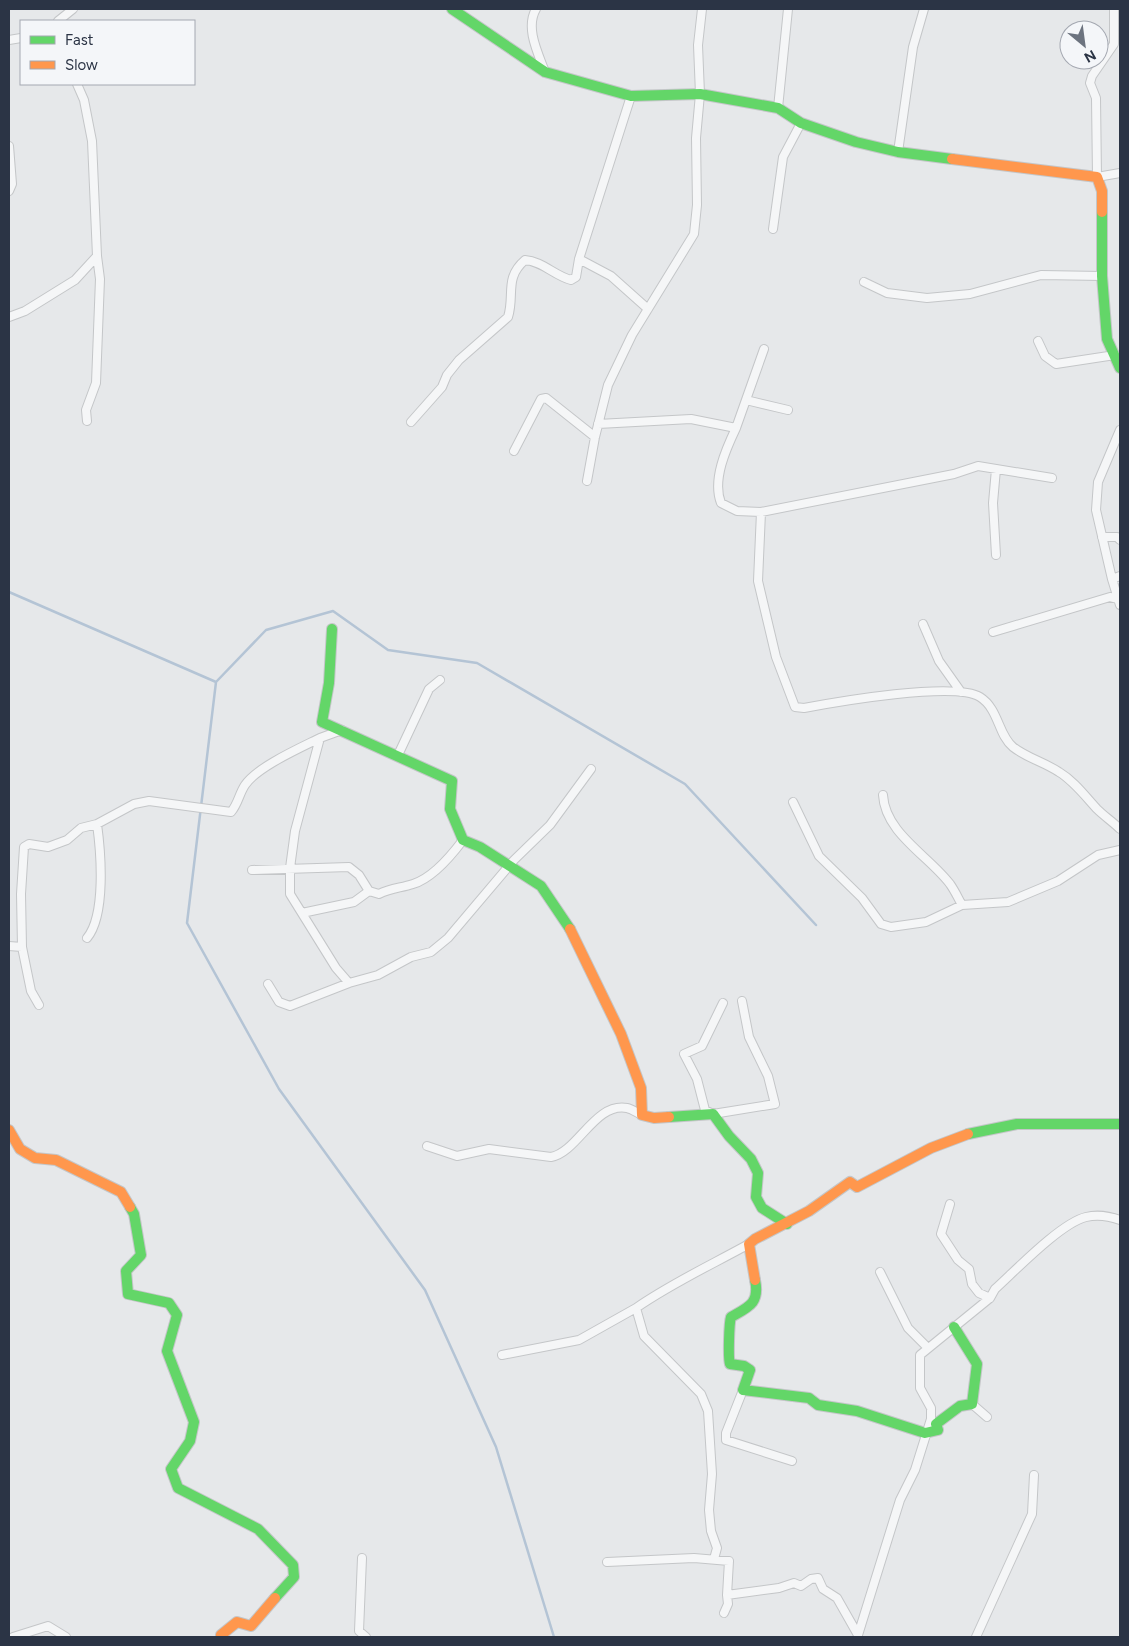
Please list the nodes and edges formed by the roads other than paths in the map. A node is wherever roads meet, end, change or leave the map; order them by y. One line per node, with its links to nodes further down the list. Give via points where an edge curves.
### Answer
1 (73, 9): 8 (street)
2 (452, 9): 9 (street)
3 (536, 9): 9 (street, via 532,37)
4 (702, 9): 11 (street, via 698,45)
5 (788, 9): 13 (street)
6 (924, 9): 16 (street, via 913,47)
7 (1114, 9): 18 (street, via 1114,44 1090,83 1096,98)
8 (59, 20)
9 (545, 72): 12 (street)
10 (77, 85): 21 (street, via 84,100 92,141)
11 (700, 94): 12 (street); 13 (street); 25 (street, via 696,138 698,205 694,234)
12 (631, 96): 22 (street)
13 (778, 108): 14 (street)
14 (801, 123): 16 (street); 20 (street, via 783,157)
15 (9, 146): 19 (street, via 12,184)
16 (898, 152): 18 (street)
17 (1120, 173): 18 (street)
18 (1097, 177): 23 (street, via 1102,191)
19 (9, 191)
20 (773, 229)
21 (97, 256): 26 (street, via 75,280 25,311); 33 (street, via 100,279 96,383 86,410)
22 (579, 259): 25 (street, via 611,276); 34 (street, via 576,277 571,280 533,260 526,260 518,266 511,280 508,317 459,360 442,387)
23 (1102, 276): 24 (street, via 1041,275 970,294 927,298 887,293); 29 (street, via 1107,339)
24 (864, 282)
25 (648, 309): 35 (street, via 608,385)
26 (9, 317)
27 (1038, 341): 29 (street, via 1045,356 1056,364)
28 (764, 349): 31 (street)
29 (1115, 355): 30 (street)
30 (1120, 368)
31 (746, 400): 32 (street); 36 (street)
32 (788, 410)
33 (87, 420)
34 (411, 422)
35 (598, 424): 36 (street, via 691,418); 38 (street)
36 (736, 428): 43 (street, via 726,451 718,497 721,503 737,511)
37 (1120, 430): 44 (street, via 1098,482 1096,510)
38 (595, 437): 39 (street, via 546,398 541,399); 42 (street)
39 (514, 451)
40 (996, 469): 41 (street); 43 (street, via 978,466 954,474); 46 (street, via 993,503)
41 (1052, 478)
42 (587, 481)
43 (761, 512): 53 (street, via 758,581 776,657 795,706 804,708 876,695)
44 (1102, 537): 45 (street, via 1117,536); 47 (street)
45 (1120, 540)
46 (996, 555)
47 (1116, 578): 48 (street)
48 (1119, 602): 51 (street, via 1110,597)
49 (923, 624): 53 (street, via 939,661)
50 (332, 629): 54 (street, via 329,684 322,722)
51 (994, 632)
52 (440, 680): 56 (street, via 429,689)
53 (961, 692): 61 (street, via 978,695 990,705 1010,745 1060,772)
54 (342, 730): 55 (street); 56 (street)
55 (320, 738): 60 (street, via 256,773 231,812 149,801 134,804); 65 (street, via 295,831)
56 (398, 755): 62 (street, via 452,781 450,809)
57 (591, 770): 64 (street, via 550,825)
58 (883, 795): 68 (street, via 890,821 950,884)
59 (793, 802): 68 (street, via 820,856 862,898 881,924 891,927 926,922)
60 (98, 824): 70 (street, via 101,859 99,900 93,931); 72 (street, via 81,828 67,840 48,847 29,844 24,847)
61 (1120, 828)
62 (463, 840): 64 (street); 67 (street, via 450,857 414,884 379,894)
63 (1120, 850): 68 (street, via 1098,855 1058,881 1008,902)
64 (510, 865): 73 (street, via 448,938 431,952 410,957 378,975); 79 (street, via 541,886 565,919 622,1034 641,1088)
65 (290, 868): 66 (street); 67 (street, via 349,867 359,875); 69 (street, via 290,894)
66 (252, 870)
67 (369, 892): 69 (street, via 354,902)
68 (962, 905)
69 (302, 913): 73 (street)
70 (87, 938)
71 (9, 946): 72 (street)
72 (22, 947): 77 (street, via 31,991)
73 (349, 983): 74 (street, via 290,1006 279,1002)
74 (268, 984)
75 (742, 1001): 78 (street, via 749,1037 768,1076 775,1104)
76 (722, 1003): 78 (street, via 702,1046 684,1054 697,1079 704,1110)
77 (39, 1005)
78 (713, 1114): 79 (street, via 663,1119); 85 (street, via 751,1159 758,1173 756,1197 762,1208)
79 (642, 1115): 82 (street, via 627,1108 611,1110 598,1118 560,1155 551,1157 489,1149 457,1156)
80 (1120, 1124): 85 (street, via 1012,1124 977,1131 954,1138 857,1187 850,1182)
81 (9, 1130): 106 (street, via 20,1149 35,1158 56,1160 121,1192 134,1214 142,1255 126,1271 128,1294 169,1303 177,1315 167,1351 194,1422 190,1441 171,1469 178,1488 258,1529 294,1565 294,1577 277,1592 261,1619 251,1626 237,1622)
82 (427, 1146)
83 (950, 1204): 88 (street, via 941,1234 968,1270 972,1284)
84 (1120, 1220): 88 (street, via 1105,1215 1085,1217 1068,1225 995,1289)
85 (787, 1224): 86 (street)
86 (749, 1244): 89 (street, via 666,1287); 93 (street, via 758,1292 751,1306 731,1318 728,1327 730,1364 750,1370)
87 (880, 1272): 91 (street, via 908,1328)
88 (990, 1298): 90 (street)
89 (636, 1308): 92 (street, via 578,1340); 100 (street, via 644,1336 701,1394 708,1411 712,1474 709,1510 711,1531 718,1548)
90 (954, 1327): 91 (street); 94 (street, via 978,1364)
91 (928, 1348): 96 (street, via 920,1355 919,1372 920,1388 931,1408 931,1419)
92 (502, 1355)
93 (743, 1390): 96 (street, via 809,1398 818,1405 857,1411); 97 (street, via 726,1440)
94 (972, 1404): 95 (street); 96 (street, via 960,1406 936,1424 938,1430)
95 (987, 1417)
96 (925, 1433): 102 (street, via 915,1470 900,1500 858,1635 837,1598 823,1589 818,1578 811,1578 801,1586 794,1583)
97 (792, 1460)
98 (1034, 1475): 108 (street, via 1032,1514)
99 (362, 1558): 107 (street, via 359,1631)
100 (714, 1559): 101 (street); 102 (street, via 729,1560)
101 (607, 1562)
102 (727, 1595): 103 (street)
103 (724, 1613)
104 (13, 1637): 105 (street, via 48,1626)
105 (66, 1637)
106 (222, 1637)
107 (366, 1637)
108 (976, 1637)

